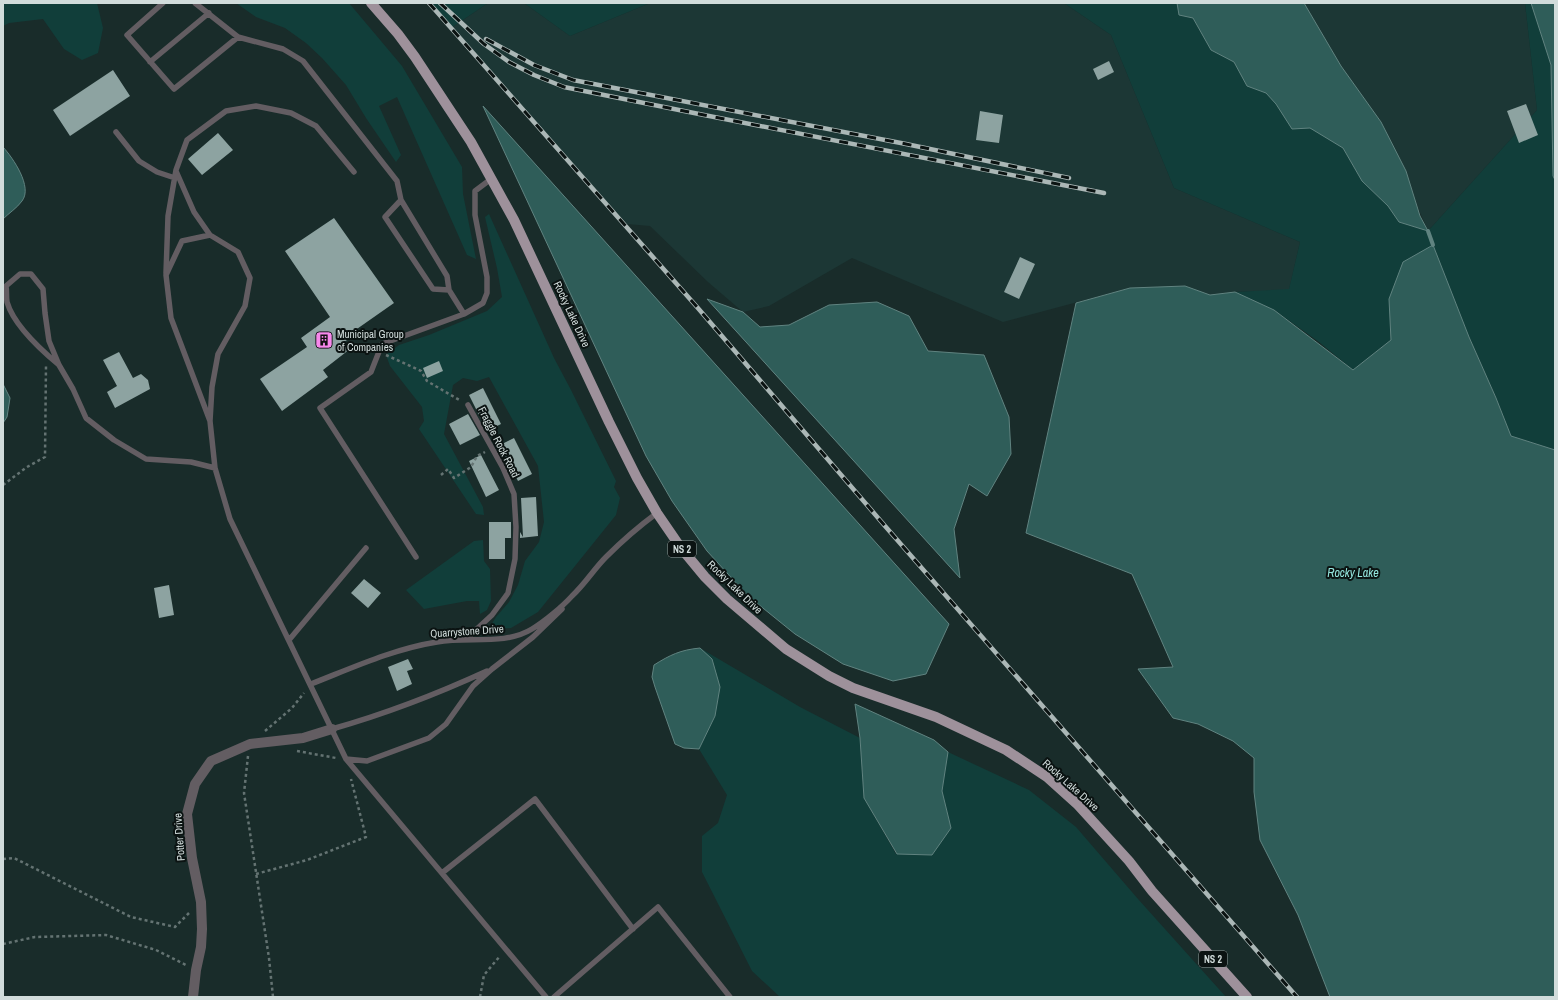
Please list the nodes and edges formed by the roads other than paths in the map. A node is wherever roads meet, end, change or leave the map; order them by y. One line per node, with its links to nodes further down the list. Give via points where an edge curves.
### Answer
1 (163, 3): 6 (lane, via 127,35)
2 (195, 3): 4 (lane)
3 (371, 3): 11 (main road, Rocky Lake Drive / NS 2, via 398,34 435,85)
4 (209, 13): 5 (lane); 6 (lane)
5 (238, 36): 6 (lane, via 174,89); 12 (lane, via 283,49 303,61 397,181)
6 (150, 62)
7 (116, 132): 10 (lane, via 139,161 156,172)
8 (176, 170): 9 (lane, via 187,140 205,125 226,111 256,106 291,113 316,126); 10 (lane); 13 (lane, via 194,212)
9 (354, 172)
10 (175, 178): 14 (lane, via 168,216)
11 (491, 179): 16 (lane, via 475,191 475,215 487,277 487,293 482,303); 21 (main road, Rocky Lake Drive / NS 2, via 514,220 609,422)
12 (401, 200): 15 (lane, via 447,276); 15 (lane, via 385,217 433,289)
13 (210, 235): 14 (lane, via 182,241); 19 (lane, via 238,252 250,278 245,306 218,354 212,387)
14 (166, 275): 19 (lane, via 171,318)
15 (448, 290): 16 (lane)
16 (464, 314): 23 (lane, via 382,344 371,372 320,408)
17 (59, 365): 17 (lane, via 49,341 43,289 31,274 20,274 6,286 8,302 18,323 37,346); 20 (lane, via 86,418 114,440 146,459 191,462)
18 (468, 405): 25 (lane, Fraggle Rock Road, via 503,468 514,494 516,527 515,559 508,593 492,615)
19 (210, 421): 20 (lane)
20 (215, 468): 26 (lane, via 230,519)
21 (657, 514): 24 (lane, Quarrystone Drive, via 634,530 606,557); 37 (main road, Rocky Lake Drive / NS 2, via 681,548 727,599 786,649 829,676 854,688 936,717 1006,750 1047,777 1077,804 1119,849 1152,891)
22 (366, 548): 26 (lane)
23 (416, 557)
24 (572, 596): 25 (lane, Quarrystone Drive, via 522,634 498,639); 27 (lane, via 556,616 533,637)
25 (466, 639): 28 (lane, Quarrystone Drive, via 438,641 410,648)
26 (289, 640): 28 (lane)
27 (492, 669): 29 (lane, via 376,716); 30 (lane, via 473,686 446,724 429,738 367,761)
28 (311, 684): 29 (lane)
29 (332, 729): 30 (lane); 33 (street, Potter Drive, via 303,738 250,744 211,762 195,784 187,814 201,902 202,929)
30 (346, 759): 31 (lane)
31 (442, 873): 32 (lane, via 535,799); 34 (lane)
32 (633, 929): 35 (lane); 36 (lane, via 658,907)
33 (193, 996)
34 (546, 997)
35 (554, 997)
36 (730, 997)
37 (1247, 997)

